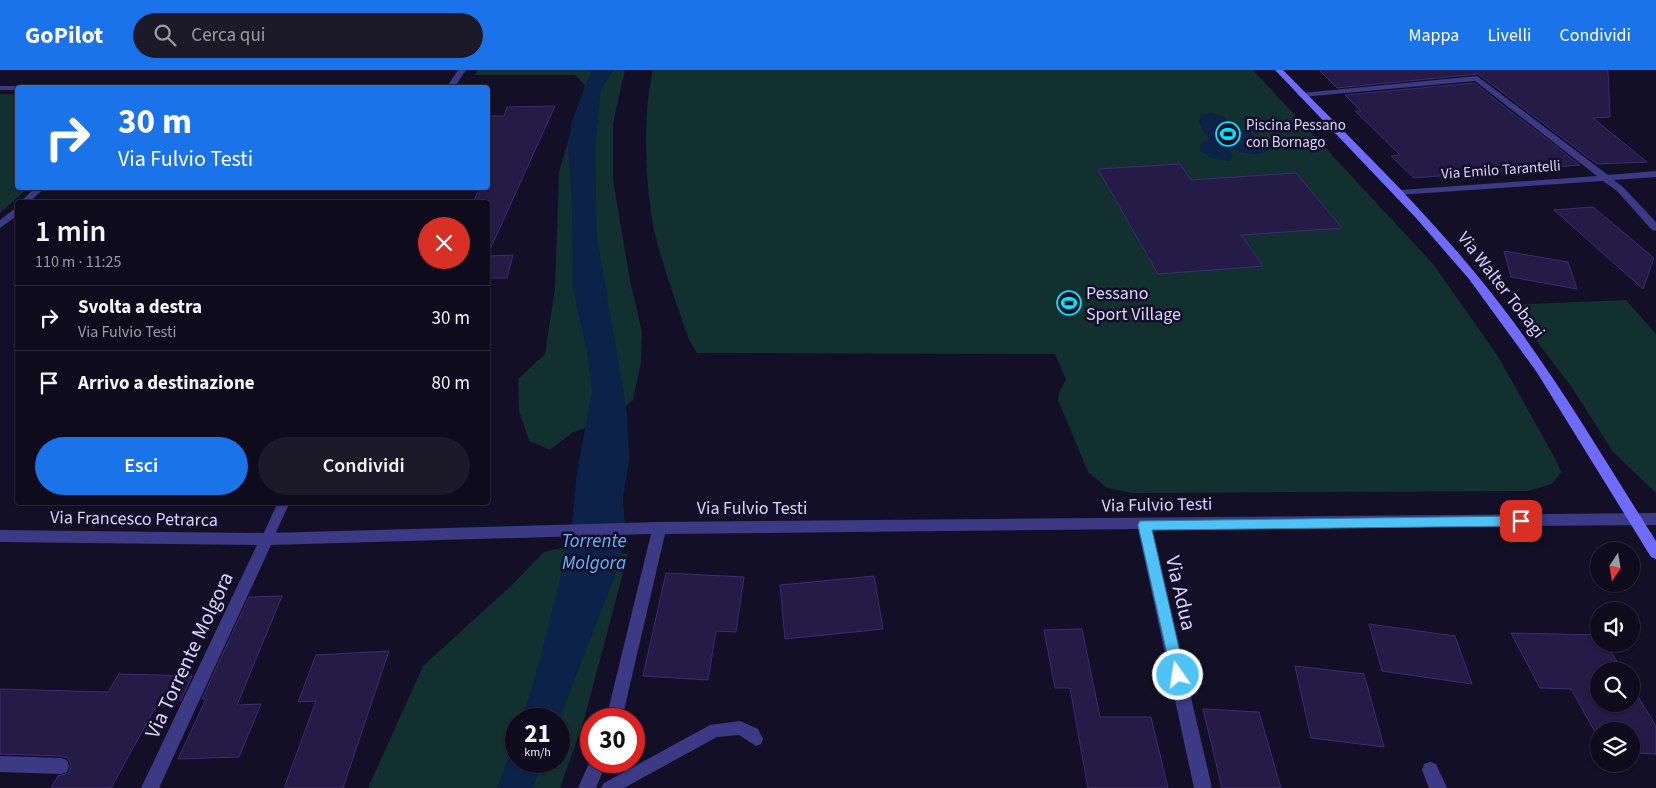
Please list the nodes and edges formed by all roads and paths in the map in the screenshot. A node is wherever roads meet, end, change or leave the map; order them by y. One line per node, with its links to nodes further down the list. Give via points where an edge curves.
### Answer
1 (462, 70): 3 (street)
2 (1279, 70): 6 (street, Via Walter Tobagi)
3 (452, 85)
4 (0, 88): 5 (street)
5 (15, 88)
6 (1302, 95): 8 (street, via 1477,78); 10 (street, Via Walter Tobagi)
7 (1656, 174): 8 (street, Via Emilo Tarantelli)
8 (1606, 177): 10 (street, Via Emilo Tarantelli); 14 (street)
9 (38, 190): 11 (street)
10 (1400, 193): 17 (street, Via Walter Tobagi, via 1470,273 1533,355)
11 (26, 200)
12 (15, 212): 13 (street)
13 (0, 225)
14 (1656, 228)
15 (283, 505): 21 (lane)
16 (1656, 519): 17 (street, Via Fulvio Testi)
17 (1635, 520): 18 (street, Via Fulvio Testi); 22 (street, Via Walter Tobagi)
18 (1144, 525): 19 (street, Via Fulvio Testi); 32 (street, Via Adua)
19 (659, 528): 21 (street, Via Fulvio Testi); 23 (street)
20 (0, 536): 21 (street, Via Francesco Petrarca)
21 (267, 539): 29 (street, Via Torrente Molgora)
22 (1656, 553)
23 (617, 708)
24 (756, 739): 31 (lane, via 740,728 715,730)
25 (0, 764): 26 (street)
26 (60, 766)
27 (1430, 770): 33 (street)
28 (593, 773): 30 (street)
29 (150, 788)
30 (587, 788)
31 (609, 788)
32 (1203, 788)
33 (1438, 788)

